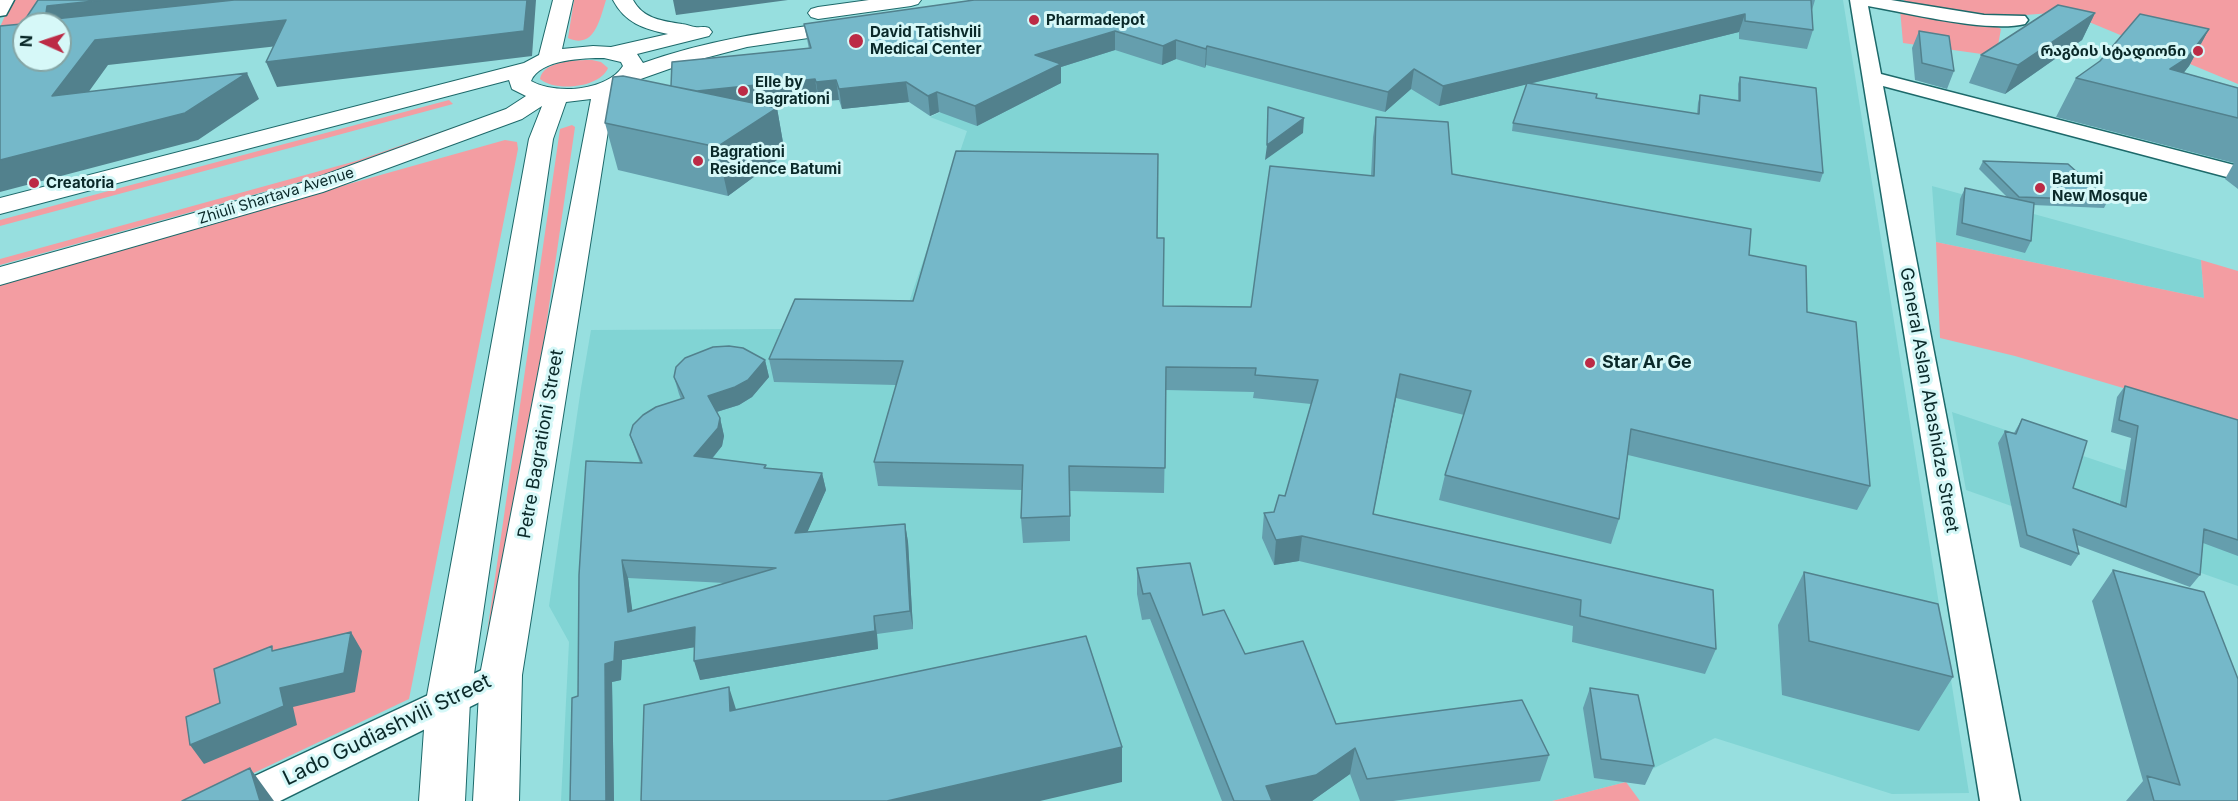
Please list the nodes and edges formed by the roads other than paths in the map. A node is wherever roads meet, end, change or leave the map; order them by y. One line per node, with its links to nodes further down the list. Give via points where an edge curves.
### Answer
1 (6, 0): 6 (street)
2 (563, 0): 11 (main road)
3 (622, 0): 9 (main road, via 633,16 651,25); 10 (main road, via 612,25)
4 (911, 0): 9 (main road)
5 (1858, 0): 8 (street, via 1984,20); 13 (street, General Aslan Abashidze Street)
6 (0, 11)
7 (927, 14): 12 (main road, via 747,41 678,58)
8 (2019, 20)
9 (698, 32): 10 (main road)
10 (609, 52): 11 (main road, via 582,52); 12 (main road, via 633,62)
11 (539, 63): 15 (main road, via 521,76 520,84 528,91); 19 (main road)
12 (629, 76): 14 (main road)
13 (1871, 77): 17 (street); 26 (street, General Aslan Abashidze Street)
14 (604, 89): 15 (main road); 21 (main road, Petre Bagrationi Street)
15 (550, 95): 16 (main road); 18 (main road, Zhiuli Shartava Avenue, via 514,114)
16 (541, 139): 18 (main road, via 520,134 506,136); 22 (main road)
17 (2238, 173)
18 (314, 187): 20 (main road, Zhiuli Shartava Avenue)
19 (0, 206)
20 (0, 276)
21 (501, 675): 22 (street, Lado Gudiashvili Street); 25 (main road, Petre Bagrationi Street)
22 (448, 701): 23 (street, Lado Gudiashvili Street); 24 (main road)
23 (241, 801)
24 (442, 801)
25 (496, 801)
26 (2000, 801)

